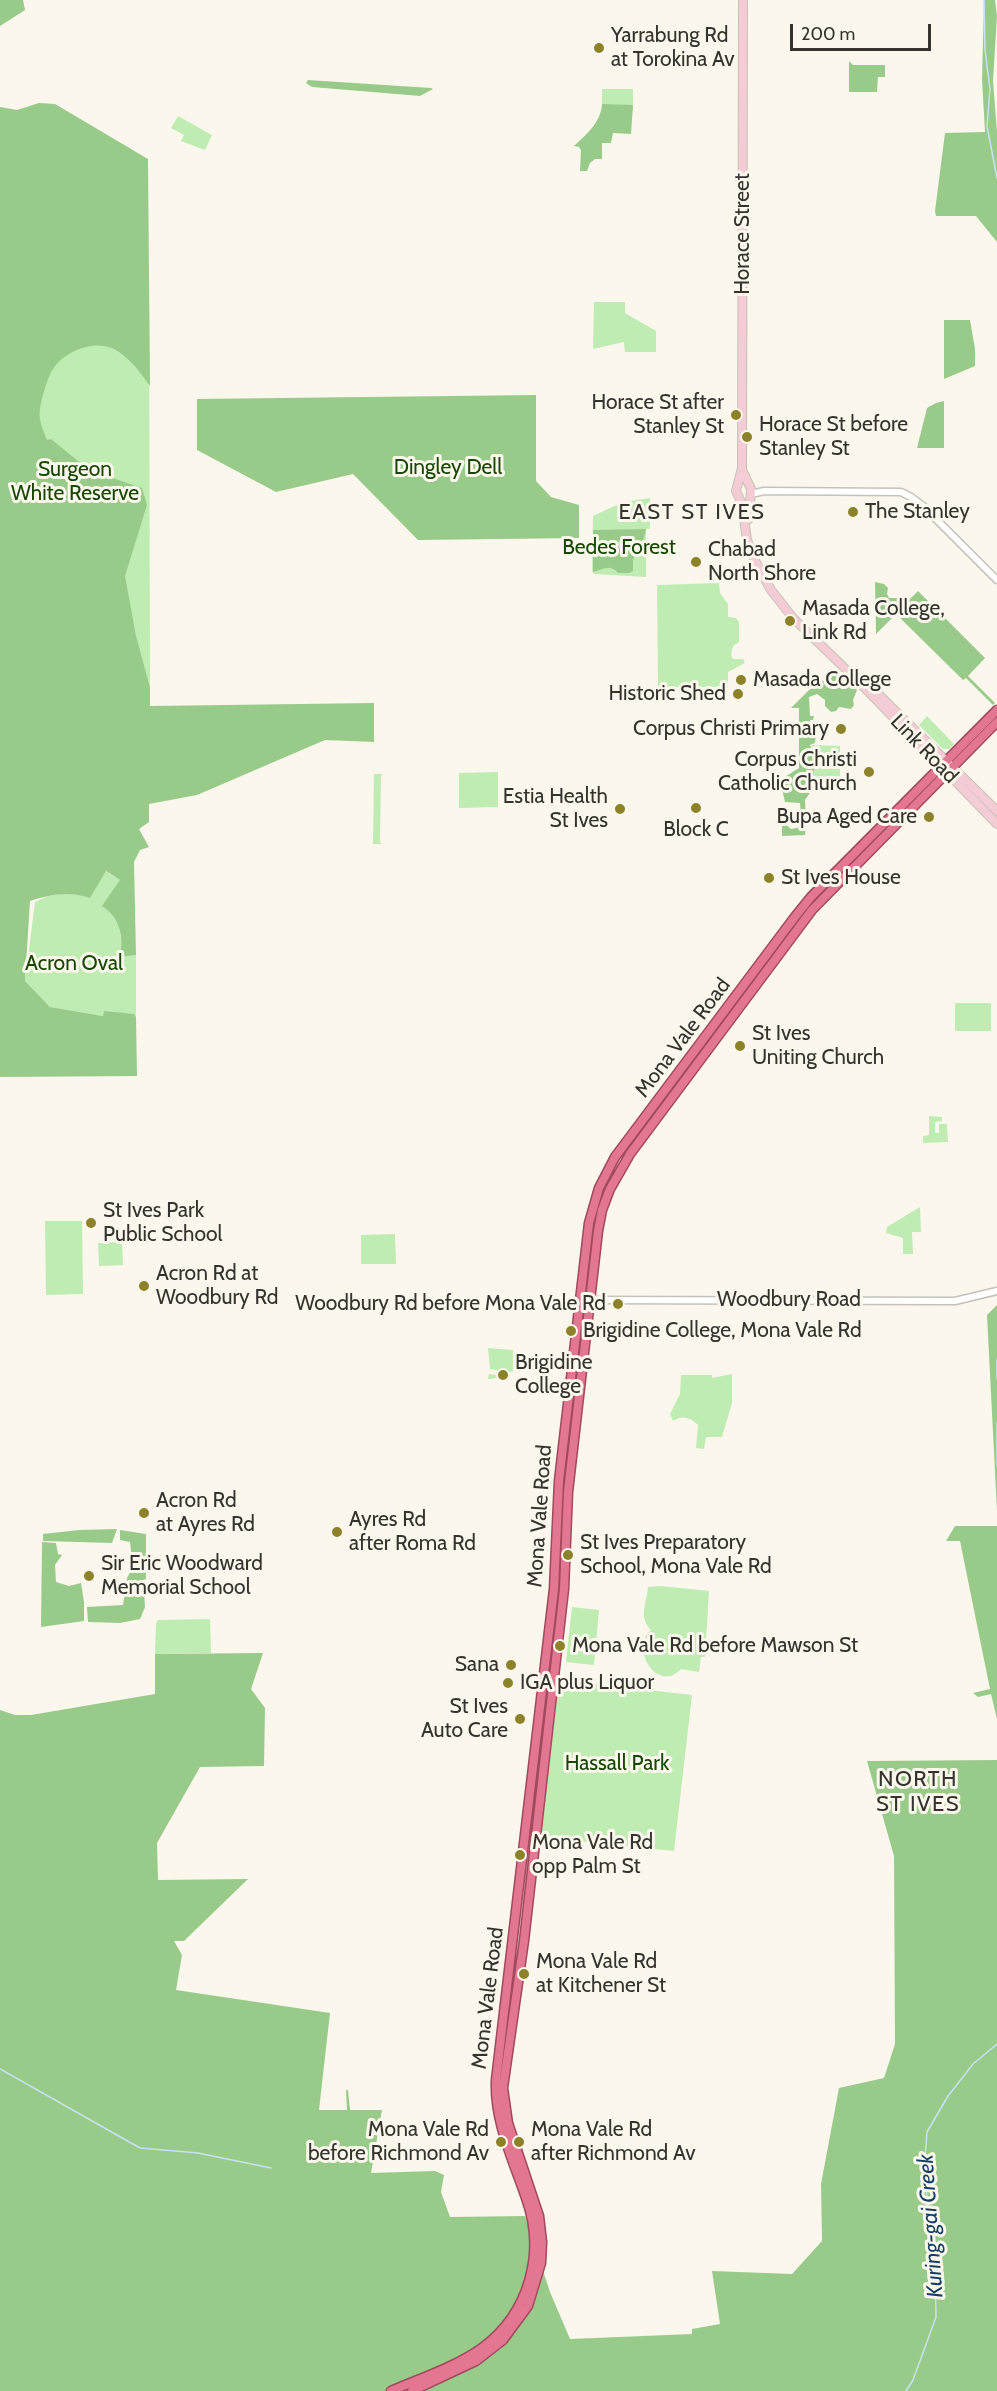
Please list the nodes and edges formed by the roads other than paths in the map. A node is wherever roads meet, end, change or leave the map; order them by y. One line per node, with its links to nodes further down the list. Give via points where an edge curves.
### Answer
1 (743, 0): 2 (main road, Horace Street)
2 (742, 468): 3 (main road, Horace Street); 4 (main road, Horace Street)
3 (738, 484): 4 (main road, via 743,483); 5 (main road, Link Road)
4 (750, 491): 5 (main road); 6 (street, via 901,492 923,506); 9 (main road, Link Road, via 753,547 778,594)
5 (739, 498): 9 (main road, Link Road, via 752,554 782,606)
6 (997, 580)
7 (997, 710): 9 (highway, Mona Vale Road)
8 (997, 722): 9 (highway, Mona Vale Road)
9 (946, 767): 10 (main road, Link Road); 11 (main road, Link Road); 13 (highway, Mona Vale Road, via 805,904 615,1158 591,1213)
10 (997, 811)
11 (997, 824)
12 (997, 1291): 13 (street, Woodbury Road, via 955,1301)
13 (584, 1300): 14 (highway, Mona Vale Road, via 559,1481 554,1589 496,2089 501,2125 531,2214 536,2244 534,2263 519,2307 493,2338 466,2357); 15 (highway, Mona Vale Road, via 568,1492 567,1560 524,1941 503,2088 508,2123 539,2217 542,2263 528,2306 503,2340 476,2361)
14 (391, 2391)
15 (412, 2391)

